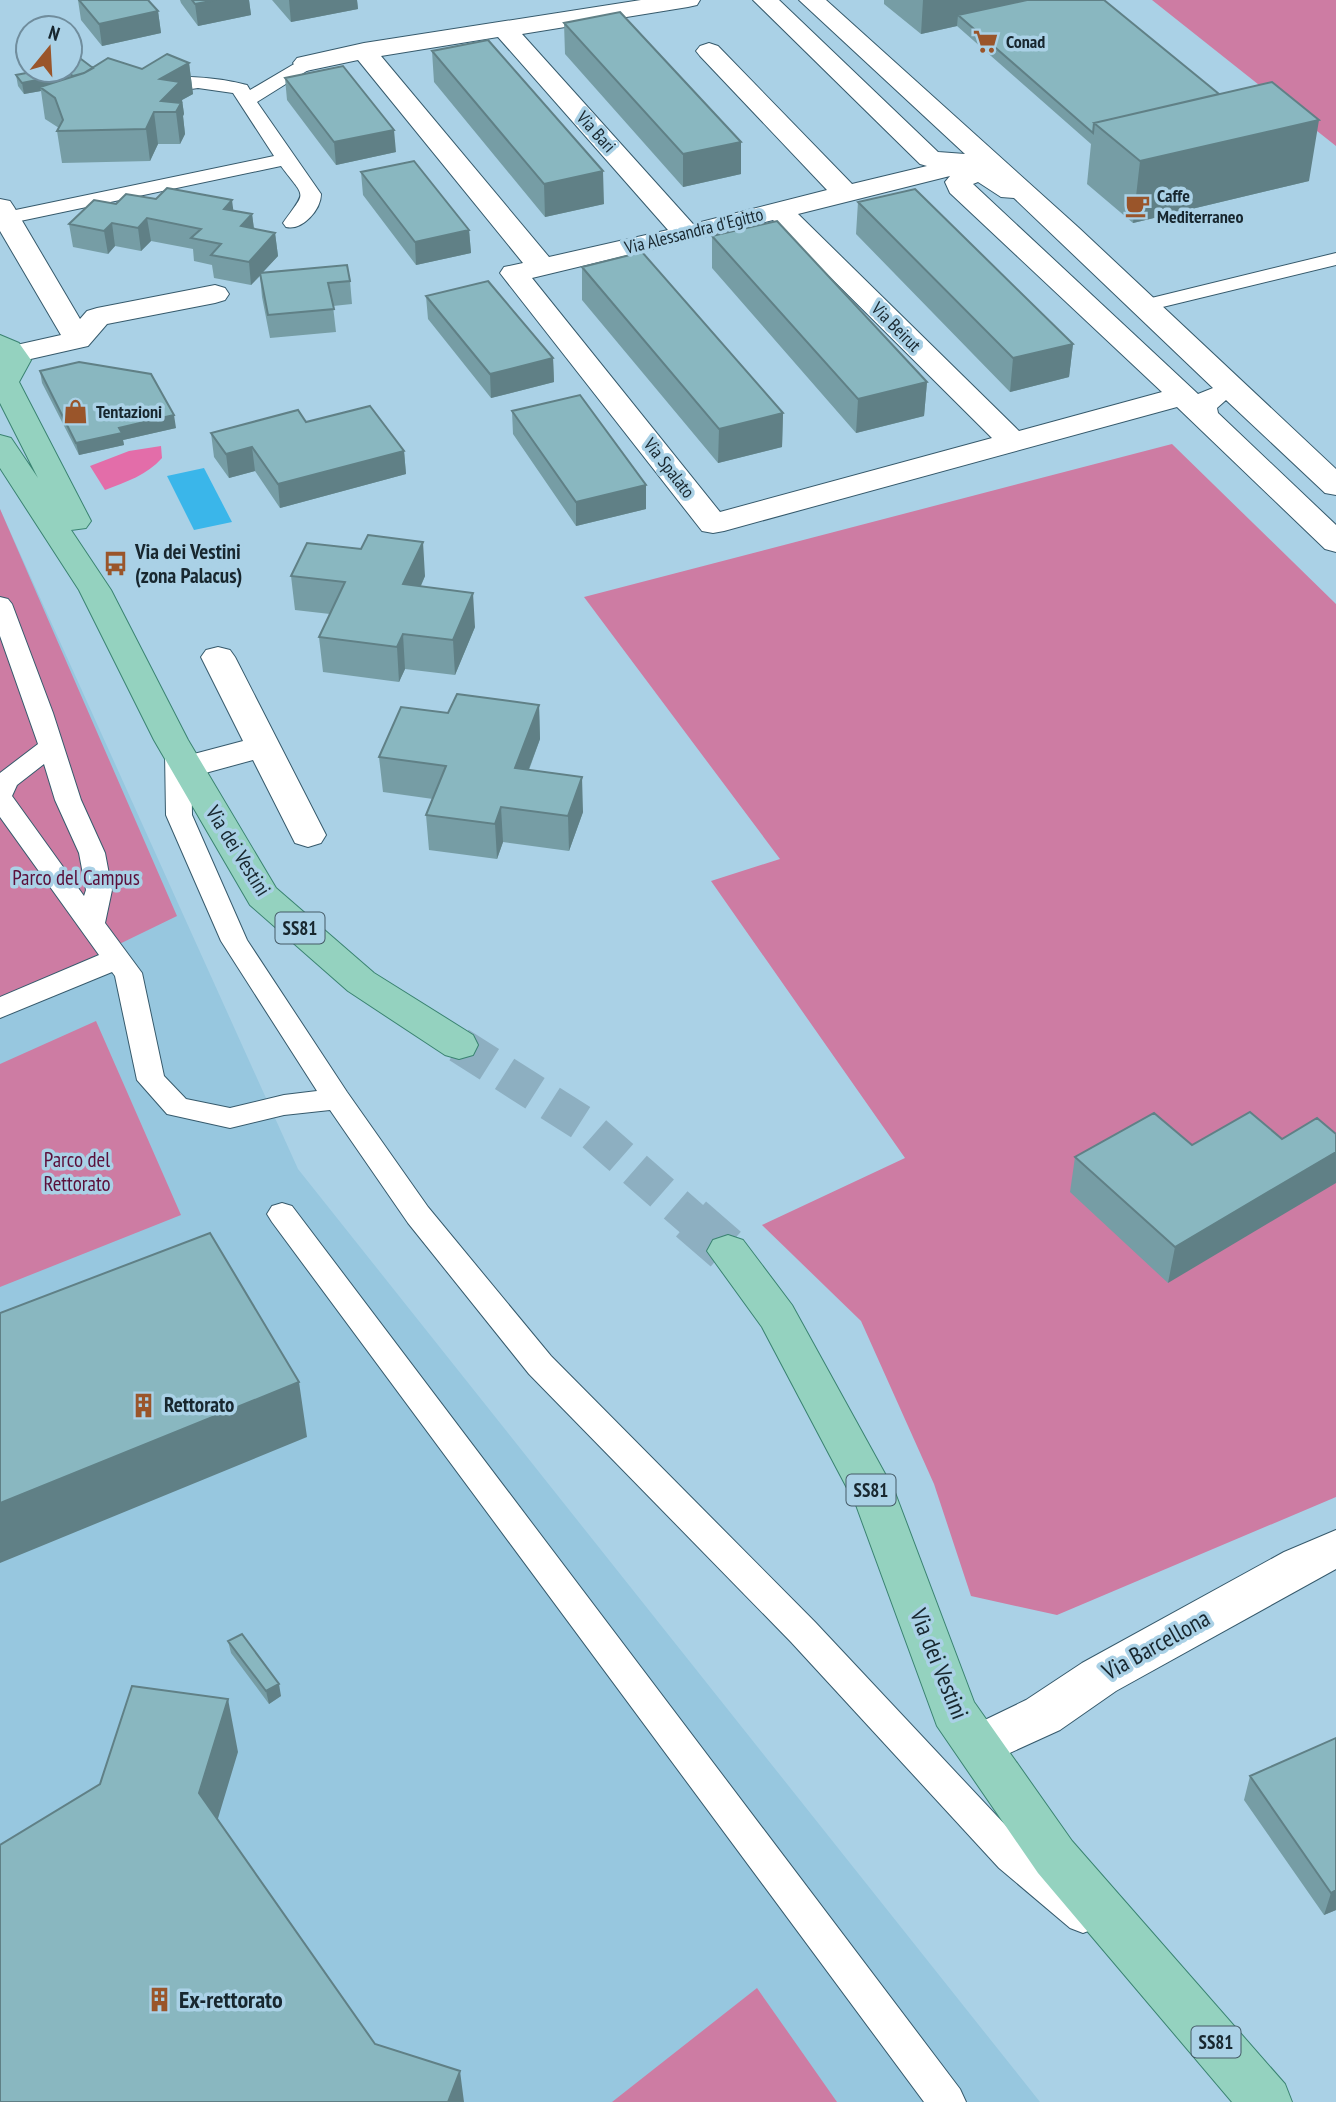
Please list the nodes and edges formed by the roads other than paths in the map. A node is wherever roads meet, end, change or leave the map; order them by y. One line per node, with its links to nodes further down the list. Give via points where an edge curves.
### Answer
1 (688, 0): 4 (street)
2 (765, 0): 12 (street)
3 (811, 0): 10 (street)
4 (505, 30): 5 (street); 17 (street, Via Bari)
5 (364, 51): 7 (street); 20 (street)
6 (709, 51): 13 (street)
7 (306, 63): 9 (lane)
8 (150, 89): 9 (lane, via 213,81 240,89)
9 (246, 100): 11 (lane)
10 (974, 147): 12 (street, via 974,158 939,162); 18 (street)
11 (286, 159): 15 (lane); 16 (lane, via 311,194 311,201)
12 (944, 172): 13 (street, Via Alessandra d'Egitto); 18 (street, via 959,182 969,175 991,177); 22 (street)
13 (845, 193): 14 (street, Via Alessandra d'Egitto)
14 (778, 210): 17 (street, Via Alessandra d'Egitto); 28 (street, Via Beirut)
15 (3, 212): 24 (street)
16 (293, 223)
17 (687, 234): 20 (street, Via Alessandra d'Egitto)
18 (1069, 234): 23 (street)
19 (1336, 259): 23 (lane)
20 (542, 267): 28 (street, Via Spalato, via 514,273 713,524)
21 (215, 294): 24 (street, via 97,317)
22 (1093, 312): 23 (street, via 1127,329 1154,323); 26 (street)
23 (1148, 312): 27 (street)
24 (78, 340): 25 (street)
25 (4, 365): 32 (main road, Via dei Vestini / SS81, via 78,526)
26 (1193, 406): 27 (street, via 1201,408 1203,401 1217,397 1235,400); 28 (street, Via Spalato); 31 (street)
27 (1254, 411): 30 (street)
28 (1014, 443)
29 (0, 444): 32 (main road, Via dei Vestini)
30 (1336, 486)
31 (1336, 542)
32 (95, 590): 37 (main road, Via dei Vestini / SS81)
33 (0, 604): 35 (lane)
34 (218, 657): 36 (street)
35 (51, 747): 38 (lane, via 6,781); 40 (lane, via 92,853 99,890)
36 (261, 747): 37 (street); 39 (street)
37 (183, 759): 43 (main road, Via dei Vestini / SS81, via 263,897 362,982); 44 (lane, via 179,815 234,941)
38 (0, 796): 40 (lane)
39 (308, 835)
40 (91, 924): 41 (lane)
41 (116, 959): 42 (lane); 44 (lane, via 128,973 150,1080 177,1107 230,1118)
42 (0, 1008)
43 (460, 1045)
44 (337, 1099): 49 (lane, via 418,1215 540,1365 803,1632 1012,1857)
45 (282, 1214): 50 (lane)
46 (728, 1251): 48 (main road, Via dei Vestini / SS81, via 777,1316 878,1503 954,1712)
47 (1336, 1549): 48 (street, Via Barcellona, via 1099,1677 1043,1715)
48 (979, 1746): 49 (main road, Via dei Vestini / SS81, via 1055,1857)
49 (1165, 1983): 51 (main road, Via dei Vestini / SS81)
50 (947, 2102)
51 (1266, 2102)

